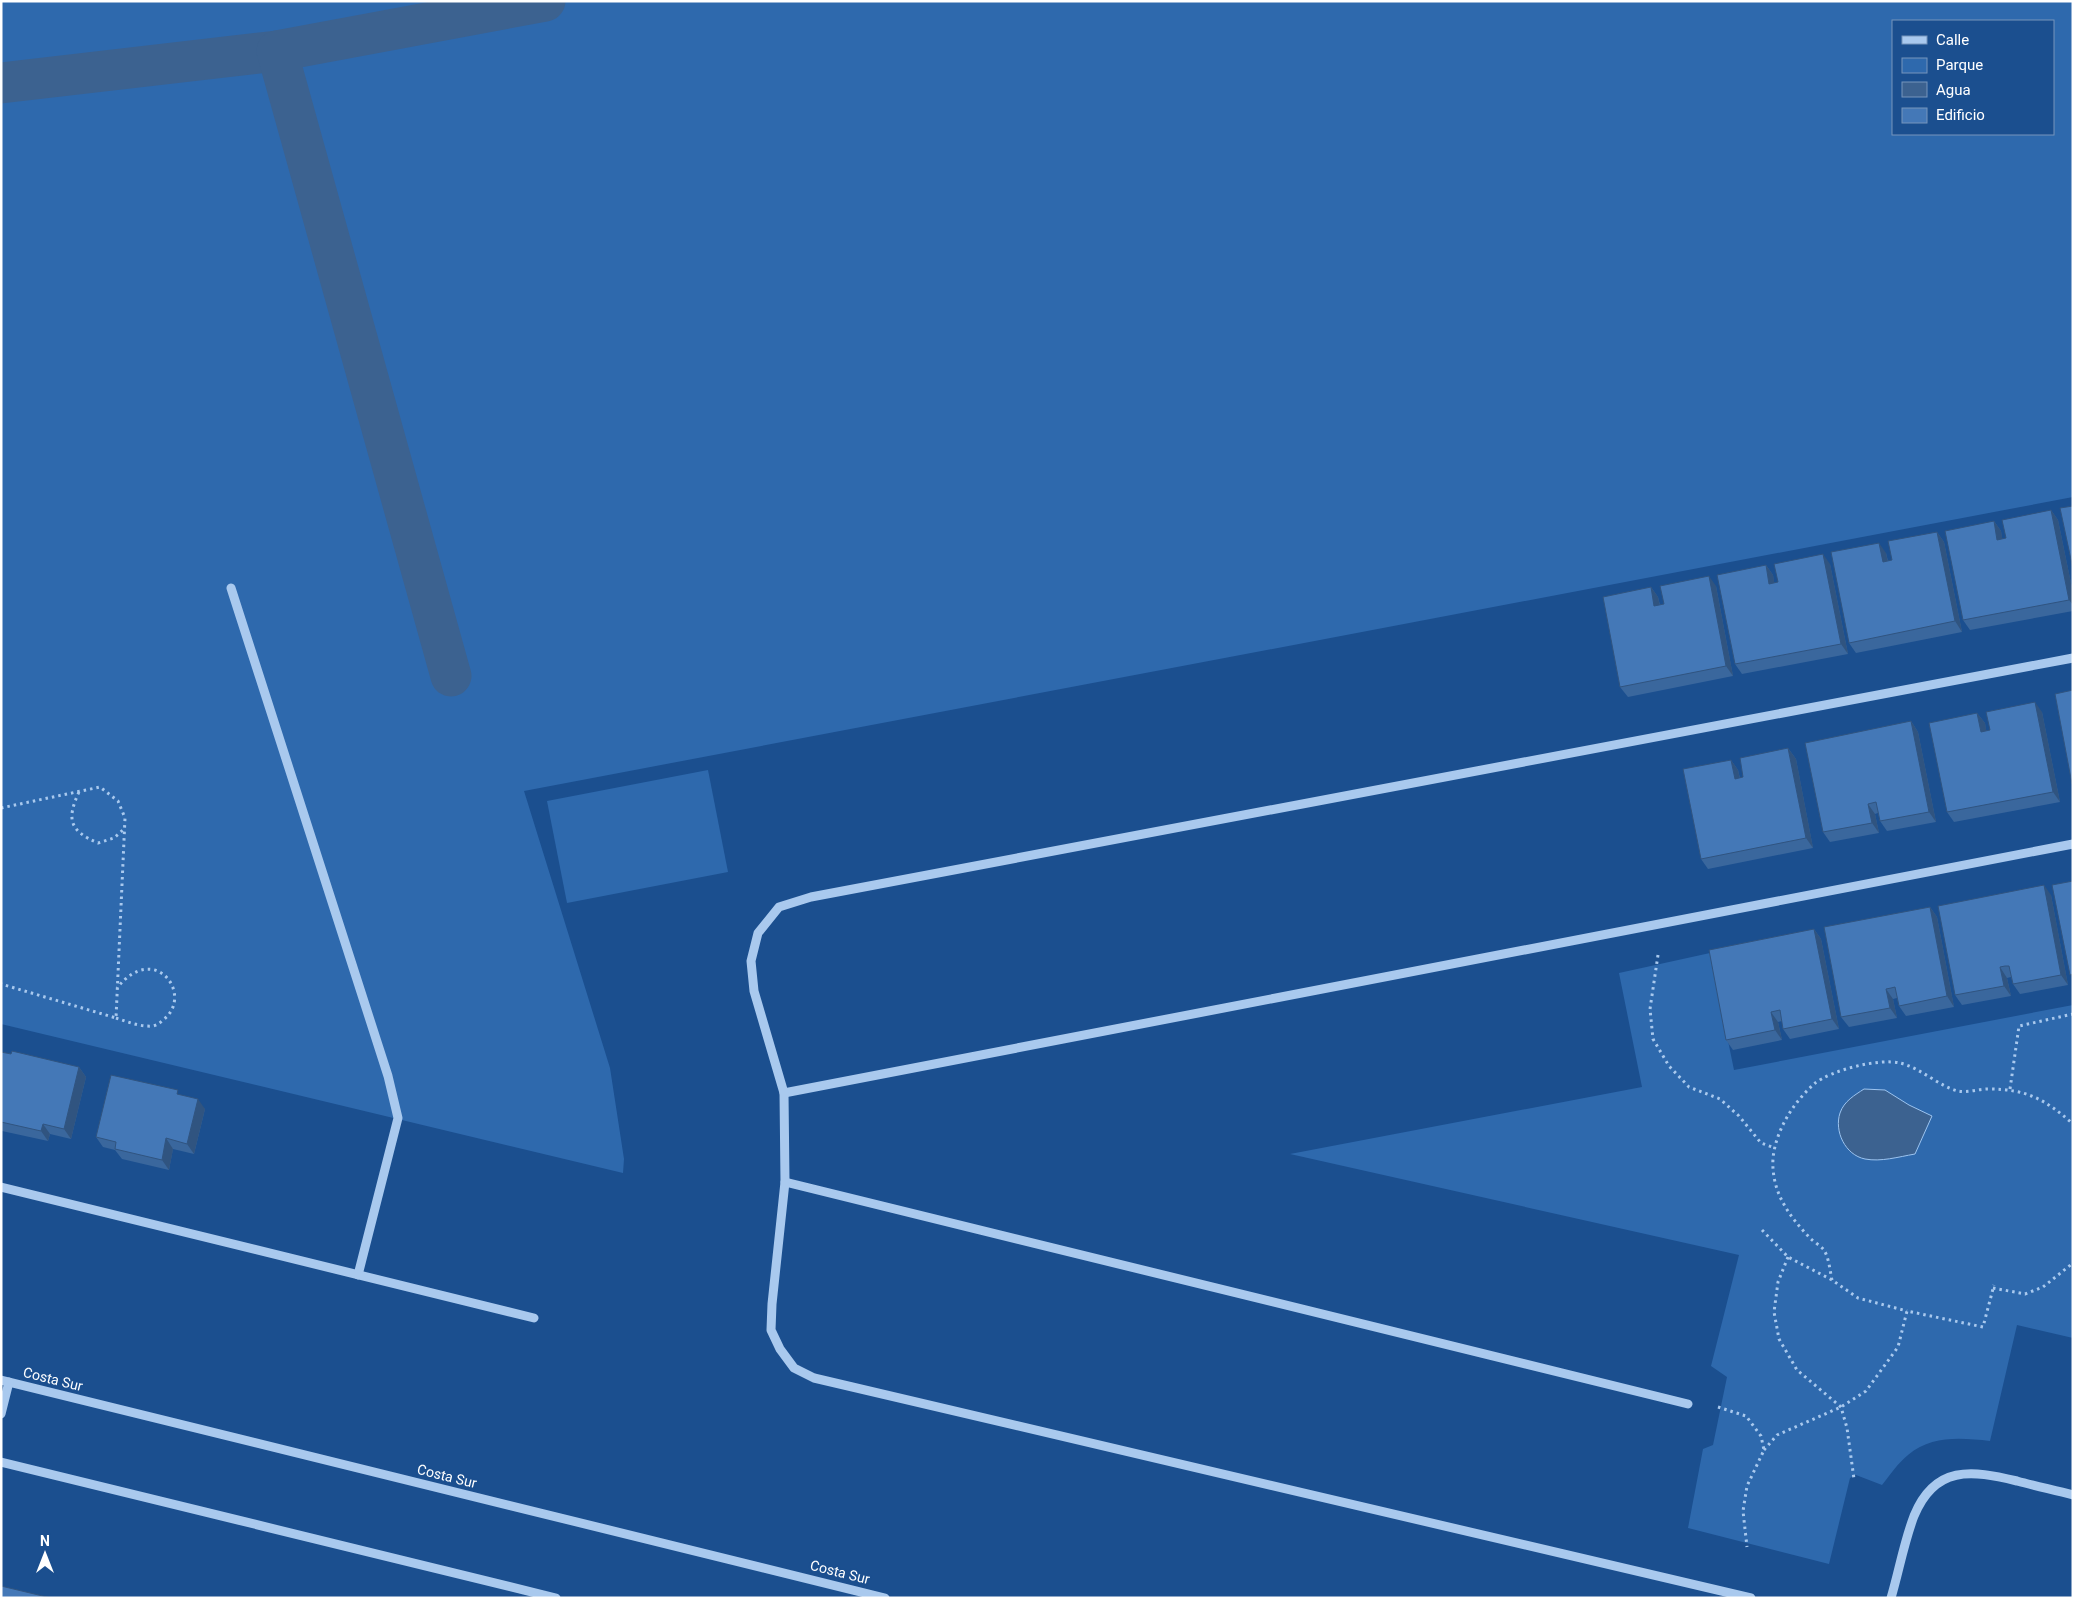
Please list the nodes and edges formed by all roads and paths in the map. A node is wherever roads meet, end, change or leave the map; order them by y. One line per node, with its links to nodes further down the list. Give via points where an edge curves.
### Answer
1 (231, 588): 21 (street, via 388,1076 398,1118)
2 (2073, 658): 13 (street, via 840,891 780,907 758,933 751,961 754,992)
3 (79, 792): 4 (path); 5 (path, via 100,787 118,801 125,818); 5 (path, via 71,809 73,825 82,836 98,844 114,838)
4 (1, 808)
5 (124, 829): 9 (path)
6 (2073, 844): 13 (street)
7 (1658, 955): 15 (path, via 1650,1008 1653,1039 1669,1066 1689,1087 1720,1099 1761,1143)
8 (1, 984): 11 (path)
9 (117, 989): 11 (path); 11 (path, via 139,970 153,968 167,977 175,990 175,1005 156,1026 138,1026)
10 (2073, 1014): 12 (path, via 2019,1026)
11 (116, 1018)
12 (2010, 1090): 14 (path, via 2054,1106); 15 (path, via 1958,1091 1900,1062 1870,1062 1815,1083 1779,1131)
13 (784, 1093): 16 (street)
14 (2073, 1124)
15 (1775, 1148): 22 (path, via 1774,1182 1780,1201 1824,1251)
16 (785, 1182): 26 (street); 35 (street, via 771,1330 794,1368 814,1378)
17 (1, 1187): 21 (street)
18 (1762, 1230): 19 (path)
19 (1788, 1257): 22 (path); 28 (path, via 1778,1282 1774,1312 1779,1339 1797,1370)
20 (2073, 1262): 23 (path, via 2043,1287 2025,1294 1993,1287 1983,1327)
21 (358, 1275): 24 (street)
22 (1832, 1280): 23 (path, via 1858,1298)
23 (1907, 1311): 28 (path, via 1898,1347 1881,1372 1866,1391)
24 (534, 1318)
25 (5, 1381): 29 (street); 37 (street, Costa Sur)
26 (1688, 1404)
27 (1718, 1406): 30 (path, via 1746,1416 1761,1436)
28 (1841, 1406): 30 (path, via 1777,1436); 32 (path)
29 (1, 1414)
30 (1764, 1450): 34 (path, via 1746,1486 1743,1511)
31 (1, 1462): 36 (street)
32 (1854, 1479)
33 (2073, 1495): 39 (street, via 1988,1474 1964,1473 1941,1480 1925,1495 1914,1516)
34 (1746, 1547)
35 (1736, 1596): 38 (street)
36 (556, 1598)
37 (885, 1598)
38 (1751, 1598)
39 (1891, 1598)

